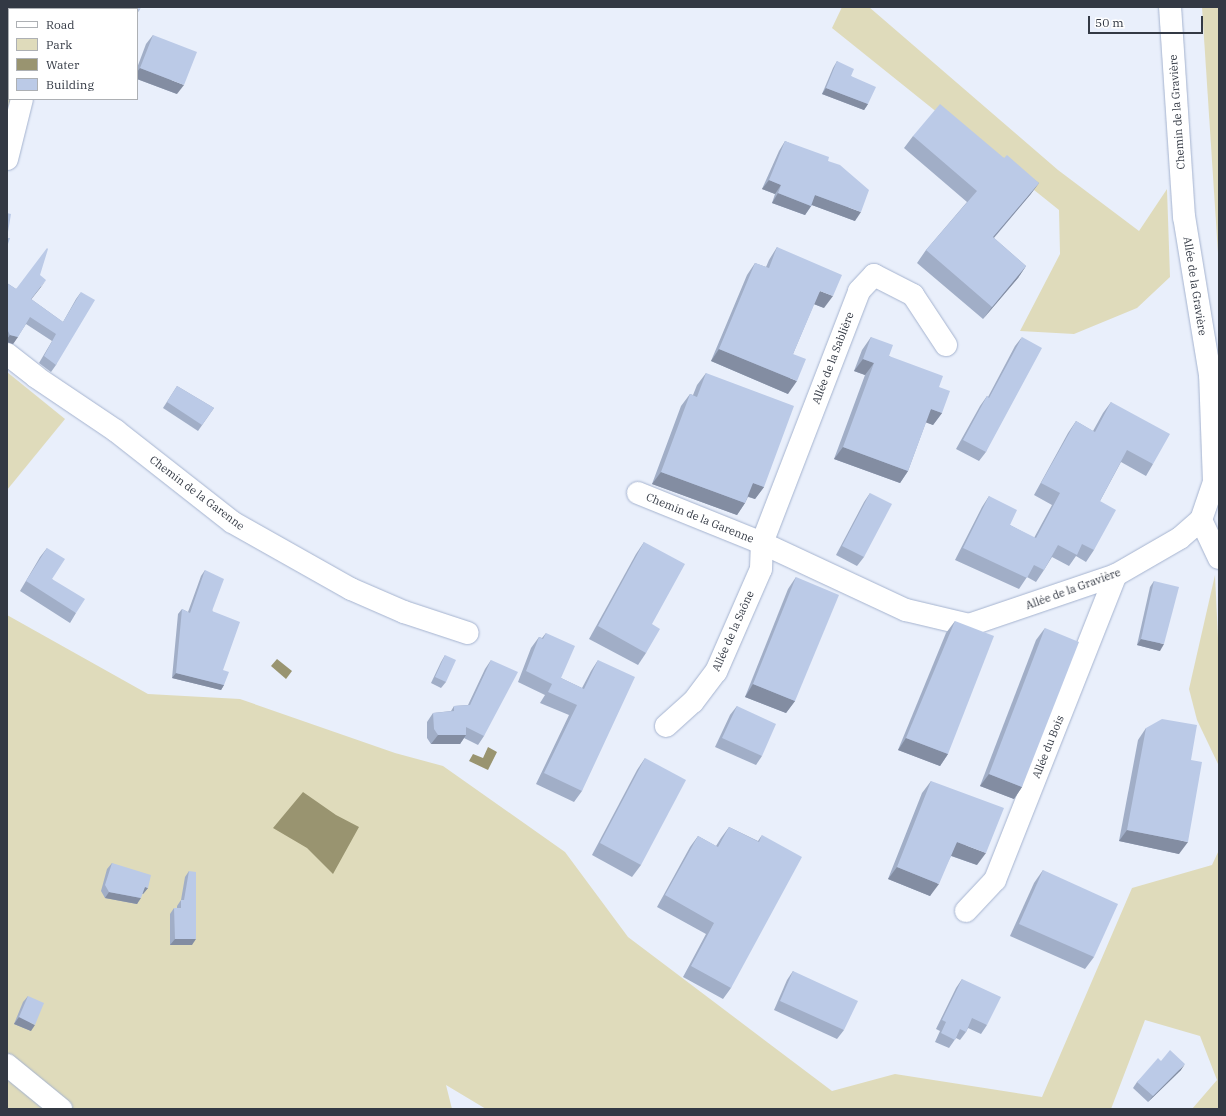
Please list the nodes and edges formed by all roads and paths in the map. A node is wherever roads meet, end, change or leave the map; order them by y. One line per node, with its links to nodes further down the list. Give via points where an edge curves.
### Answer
1 (1170, 7): 4 (street, Chemin de la Gravière)
2 (22, 100): 3 (street)
3 (7, 159)
4 (1184, 217): 8 (street, Allée de la Gravière, via 1210,375 1214,482)
5 (946, 345): 9 (street, Allée de la Sablière, via 913,295 874,275 859,291)
6 (7, 354): 12 (street, Chemin de la Garenne, via 36,377 116,431 232,522 351,589 404,612)
7 (638, 493): 9 (street, Chemin de la Garenne)
8 (1201, 520): 10 (street); 11 (street, Allée de la Gravière, via 1180,538)
9 (762, 543): 11 (street, Allée de la Gravière, via 906,610 970,625); 13 (street, Allée de la Saône, via 761,569 716,672 693,702)
10 (1218, 553)
11 (1116, 575): 14 (street, Allée du Bois, via 995,880)
12 (468, 633)
13 (666, 726)
14 (966, 911)
15 (7, 1065): 16 (street)
16 (61, 1109)

